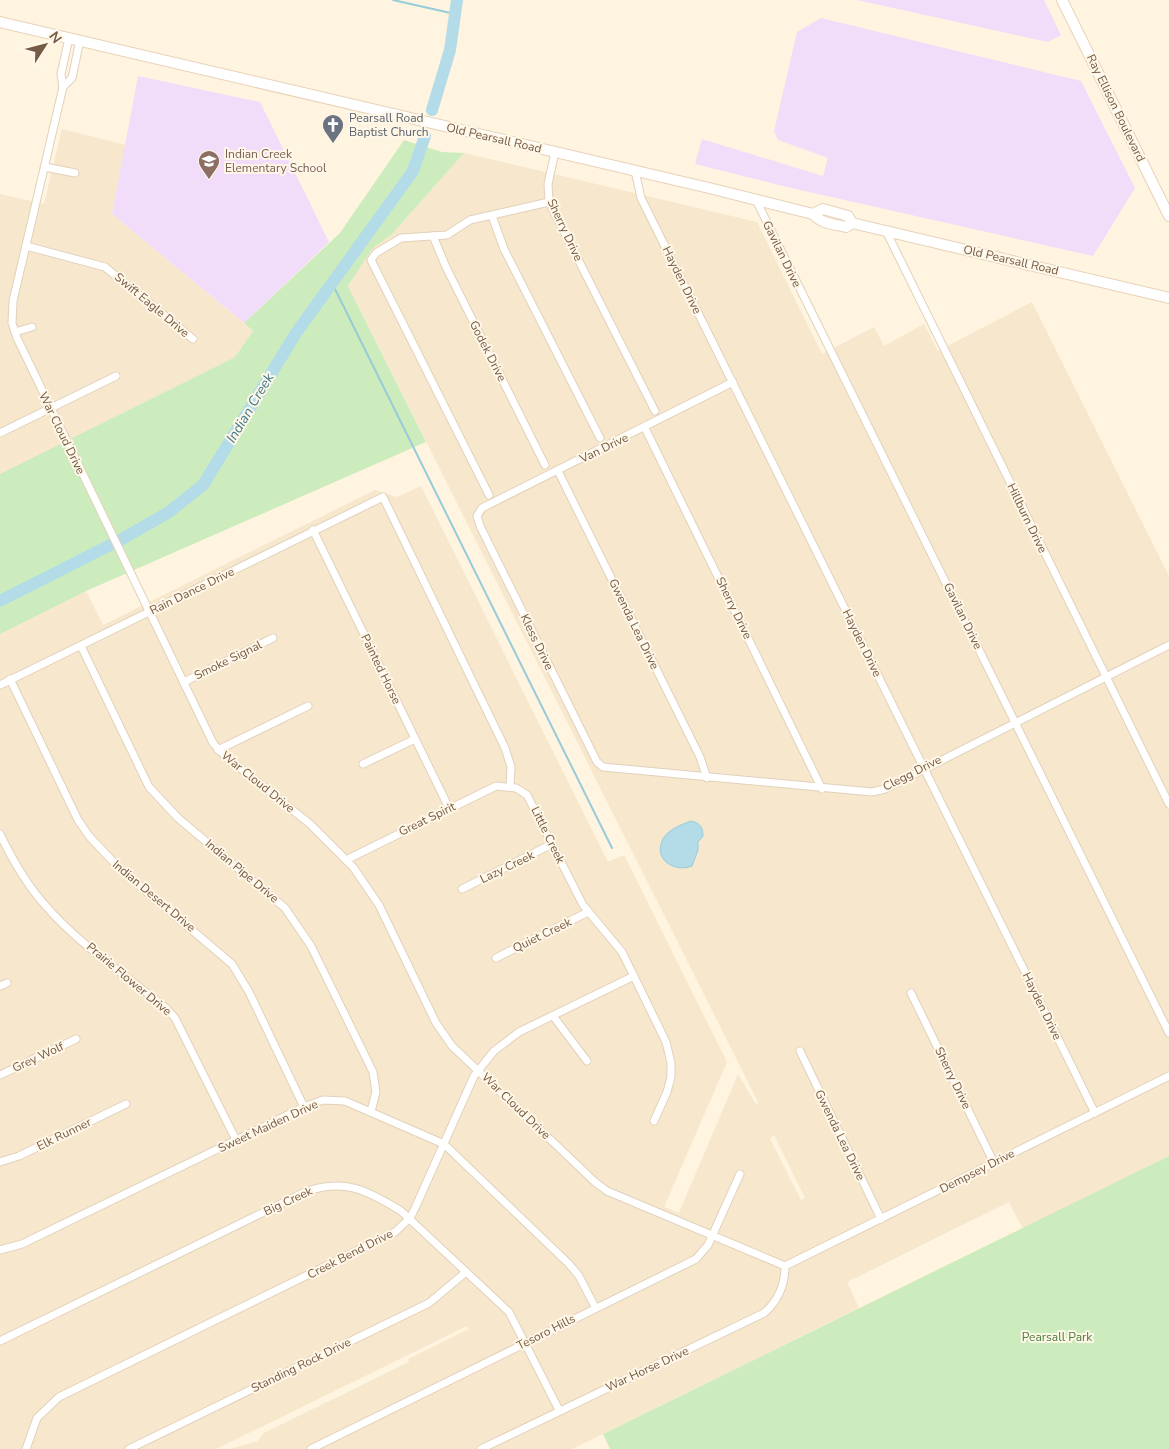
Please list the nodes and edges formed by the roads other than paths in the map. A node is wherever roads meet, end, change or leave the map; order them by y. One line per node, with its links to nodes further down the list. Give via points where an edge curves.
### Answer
1 (1062, 0): 13 (main road, Ray Ellison Boulevard)
2 (0, 22): 3 (main road, Old Pearsall Road)
3 (69, 38): 4 (main road, Old Pearsall Road); 5 (street, War Cloud Drive, via 61,74)
4 (80, 40): 5 (street, War Cloud Drive, via 72,78); 6 (main road, Old Pearsall Road)
5 (63, 87): 7 (street, War Cloud Drive)
6 (555, 152): 8 (main road, Old Pearsall Road); 11 (street, Sherry Drive, via 548,184)
7 (44, 167): 9 (street); 16 (street, War Cloud Drive)
8 (635, 171): 10 (main road, Old Pearsall Road); 22 (street, Hayden Drive, via 641,198)
9 (75, 173)
10 (756, 200): 14 (main road, Old Pearsall Road, via 813,214 820,221 846,228 852,223); 42 (street, Gavilan Drive)
11 (549, 202): 12 (street); 24 (street, Sherry Drive)
12 (492, 216): 15 (street, via 470,220 447,234); 27 (street, via 504,249)
13 (1169, 216)
14 (886, 231): 17 (main road, Old Pearsall Road); 37 (street, Hillburn Drive)
15 (433, 236): 28 (street, Godek Drive); 30 (street, via 400,238 376,253 371,260)
16 (26, 246): 19 (street, War Cloud Drive, via 13,301); 20 (street, Swift Eagle Drive, via 105,267)
17 (1169, 298)
18 (32, 327): 19 (street)
19 (15, 332): 23 (street, War Cloud Drive)
20 (193, 339)
21 (116, 376): 23 (street)
22 (733, 382): 25 (street, Van Drive); 47 (street, Hayden Drive)
23 (50, 409): 26 (street); 33 (street, War Cloud Drive)
24 (655, 412)
25 (645, 428): 29 (street, Van Drive); 50 (street, Sherry Drive)
26 (0, 433)
27 (600, 438)
28 (545, 465)
29 (558, 471): 31 (street, Van Drive, via 482,508); 48 (street, Gwenda Lea Drive, via 700,757)
30 (489, 495)
31 (477, 516): 46 (street, Kless Drive)
32 (314, 530): 33 (street, Rain Dance Drive); 43 (street, Painted Horse); 49 (street, Rain Dance Drive, via 383,497 505,748 511,767)
33 (150, 611): 36 (street, Rain Dance Drive); 39 (street, War Cloud Drive)
34 (273, 638): 39 (street, Smoke Signal)
35 (1169, 645): 37 (street, Clegg Drive)
36 (81, 646): 38 (street, Rain Dance Drive); 73 (street, Indian Pipe Drive, via 144,776 158,798 285,908 305,935 373,1072 376,1092)
37 (1106, 677): 42 (street, Clegg Drive); 51 (street, Hillburn Drive)
38 (10, 680): 40 (street, Rain Dance Drive); 72 (street, Indian Desert Drive, via 78,820 89,836 120,869 232,964 249,992)
39 (184, 682): 44 (street, War Cloud Drive)
40 (0, 684)
41 (308, 706): 44 (street)
42 (1014, 722): 47 (street, Clegg Drive); 64 (street, Gavilan Drive)
43 (415, 739): 45 (street); 52 (street, Painted Horse)
44 (218, 750): 55 (street, War Cloud Drive, via 310,824)
45 (362, 764)
46 (601, 766): 48 (street, Clegg Drive)
47 (923, 768): 50 (street, Clegg Drive, via 872,792); 74 (street, Hayden Drive)
48 (707, 778): 50 (street, Clegg Drive)
49 (510, 786): 52 (street, Great Spirit, via 496,786); 54 (street, Little Creek, via 531,800)
50 (822, 789)
51 (1169, 804)
52 (449, 808): 55 (street, Great Spirit)
53 (0, 834): 76 (street, Prairie Flower Drive, via 19,870 56,916 175,1018)
54 (552, 844): 56 (street, Lazy Creek); 57 (street, Little Creek)
55 (346, 860): 68 (street, War Cloud Drive, via 379,905 436,1023 452,1046)
56 (462, 889)
57 (588, 912): 58 (street, Quiet Creek); 59 (street, Little Creek, via 622,952)
58 (496, 958)
59 (634, 976): 63 (street, Creek Bend Drive); 75 (street, Little Creek, via 670,1056 669,1084)
60 (7, 983): 61 (street)
61 (0, 986)
62 (911, 993): 79 (street, Sherry Drive)
63 (553, 1016): 67 (street); 68 (street, Creek Bend Drive, via 511,1037)
64 (1169, 1033)
65 (76, 1039): 69 (street, Grey Wolf)
66 (800, 1051): 82 (street, Gwenda Lea Drive)
67 (587, 1061)
68 (478, 1070): 77 (street, Creek Bend Drive); 83 (street, War Cloud Drive, via 595,1182 608,1191)
69 (0, 1075)
70 (1169, 1076): 74 (street, Dempsey Drive)
71 (126, 1104): 78 (street, Elk Runner)
72 (304, 1107): 73 (street, Sweet Maiden Drive, via 323,1100 338,1100); 76 (street, Sweet Maiden Drive)
73 (371, 1111): 77 (street, Sweet Maiden Drive)
74 (1095, 1113): 79 (street, Dempsey Drive)
75 (654, 1121)
76 (236, 1140): 84 (street, Sweet Maiden Drive, via 22,1244)
77 (444, 1144): 81 (street, Creek Bend Drive); 87 (street, Sweet Maiden Drive, via 569,1264)
78 (0, 1162)
79 (994, 1163): 82 (street, Dempsey Drive)
80 (740, 1174): 83 (street, Tesoro Hills)
81 (410, 1218): 86 (street, Big Creek); 88 (street, Big Creek, via 392,1205 354,1188 336,1184 318,1188); 91 (street, Creek Bend Drive, via 390,1235 59,1397 37,1418)
82 (881, 1219): 85 (street, Dempsey Drive)
83 (712, 1236): 85 (street, War Cloud Drive); 87 (street, Tesoro Hills, via 704,1253 696,1259)
84 (0, 1250)
85 (785, 1266): 90 (street, War Horse Drive, via 780,1292 764,1313)
86 (466, 1272): 89 (street, Big Creek, via 509,1312); 92 (street, Standing Rock Drive, via 429,1303)
87 (595, 1307): 89 (street, Tesoro Hills)
88 (0, 1340)
89 (526, 1343): 90 (street, Big Creek); 93 (street, Tesoro Hills)
90 (559, 1410): 94 (street, War Horse Drive)
91 (26, 1449)
92 (129, 1449)
93 (311, 1449)
94 (481, 1449)

